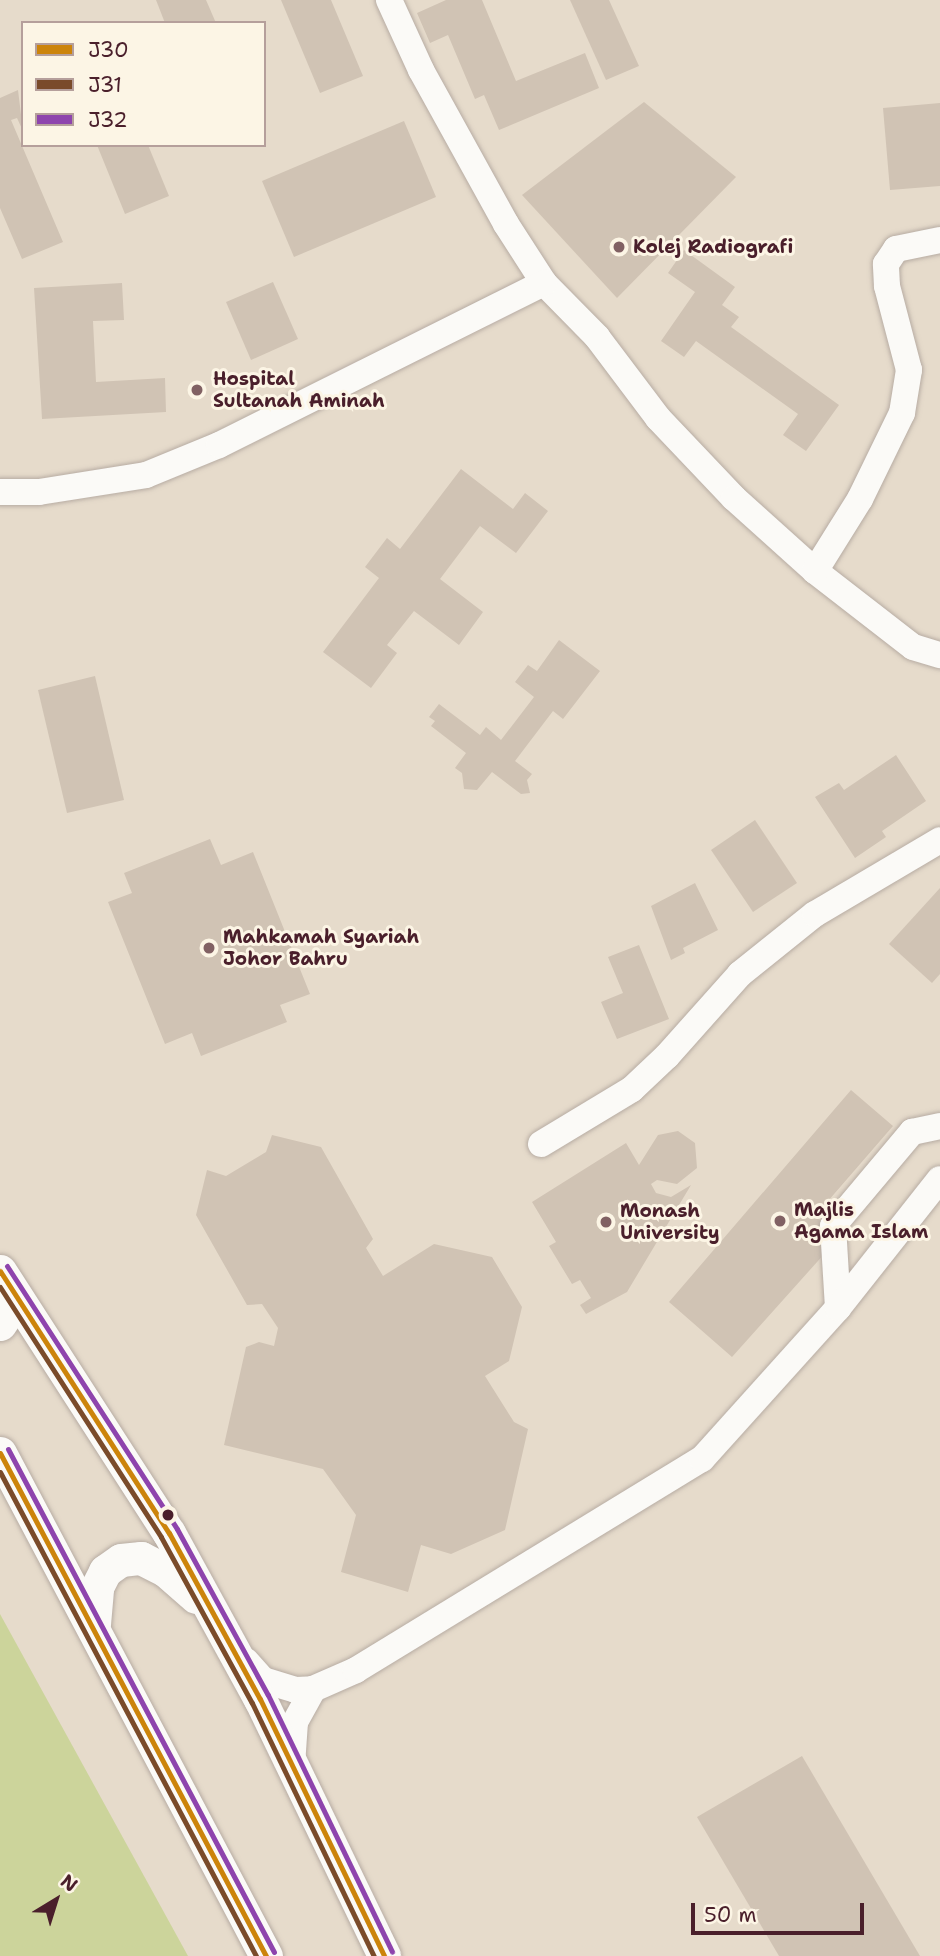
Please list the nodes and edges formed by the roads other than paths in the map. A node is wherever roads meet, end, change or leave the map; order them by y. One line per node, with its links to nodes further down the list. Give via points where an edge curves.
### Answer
1 (389, 0): 3 (street, via 480,177)
2 (940, 240): 5 (street, via 896,249 886,264 887,286 909,370 902,413 860,499)
3 (544, 283): 4 (street, via 219,445 146,475 39,492); 5 (street, via 597,337 667,428 734,498)
4 (0, 492)
5 (815, 570): 6 (street, via 913,647)
6 (940, 654)
7 (940, 840): 9 (street, via 815,914 740,974 632,1089)
8 (940, 1126): 12 (street, via 912,1132 833,1226)
9 (541, 1144)
10 (940, 1180): 12 (street)
11 (1, 1272): 13 (main road, via 6,1315); 15 (main road, via 169,1533)
12 (838, 1308): 17 (street, via 702,1459 413,1638)
13 (0, 1324)
14 (0, 1453): 16 (main road)
15 (219, 1622): 16 (main road, via 165,1570 141,1559 121,1560 105,1571 97,1587); 17 (street, via 263,1680 276,1687); 18 (main road)
16 (94, 1624): 19 (main road)
17 (313, 1689): 18 (street, via 295,1722)
18 (292, 1765): 20 (main road)
19 (266, 1956)
20 (384, 1956)

